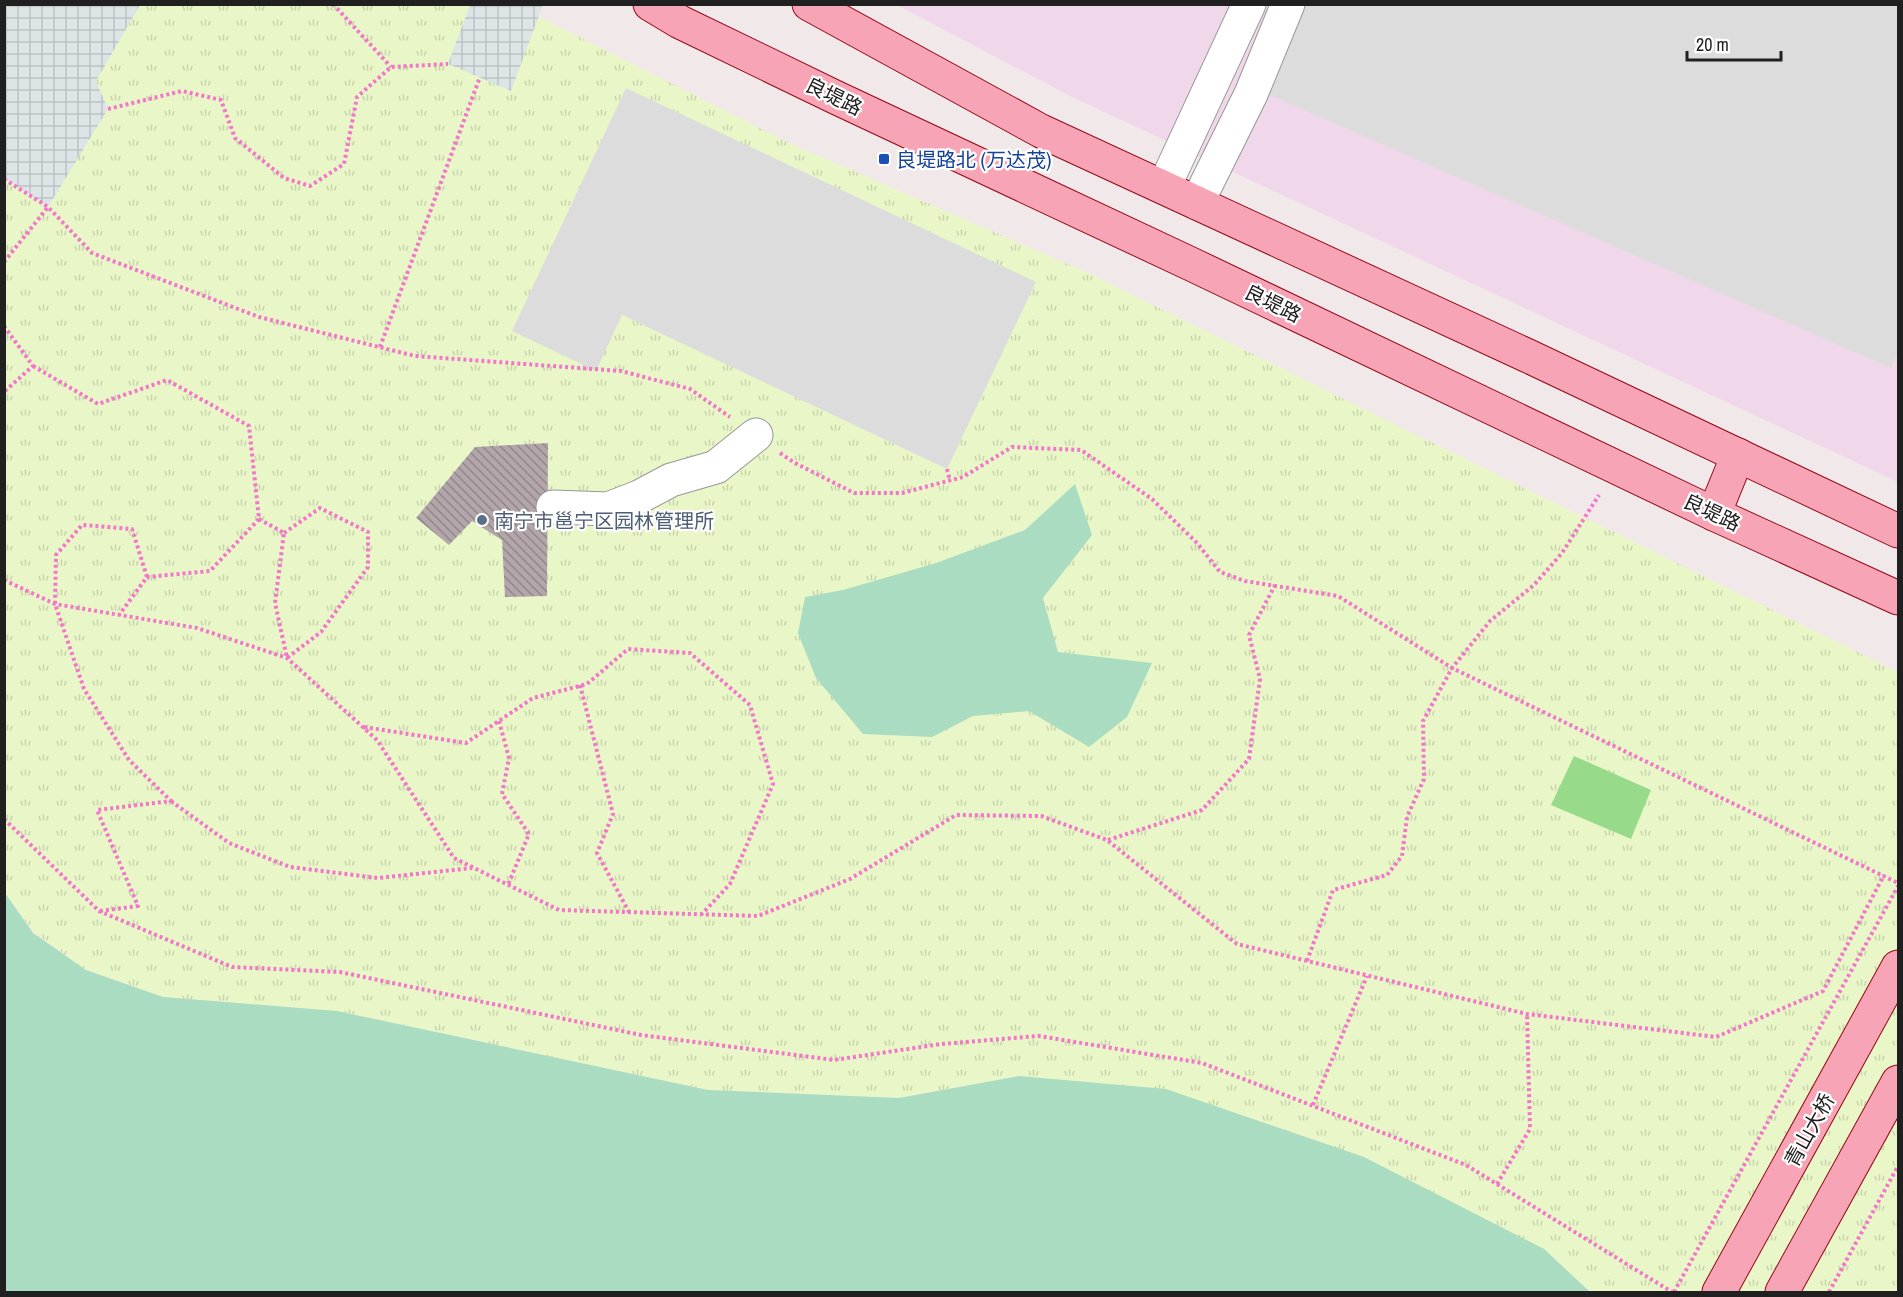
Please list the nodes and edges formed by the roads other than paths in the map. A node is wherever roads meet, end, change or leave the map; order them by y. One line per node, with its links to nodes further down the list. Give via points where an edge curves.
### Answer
1 (650, 4): 10 (main road, 良堤路, via 837,98)
2 (809, 4): 5 (main road, via 1041,131)
3 (1250, 4): 4 (lane); 5 (lane)
4 (1285, 11): 6 (lane, via 1251,94)
5 (1164, 187): 6 (main road)
6 (1197, 203): 8 (main road)
7 (756, 435): 9 (lane, via 717,467 672,480 608,509)
8 (1738, 455): 10 (main road); 11 (main road)
9 (553, 507)
10 (1714, 514): 12 (main road, 良堤路)
11 (1899, 531)
12 (1899, 598)
13 (1899, 968): 15 (main road, 青山大桥)
14 (1899, 1082): 16 (main road)
15 (1719, 1293)
16 (1782, 1293)

